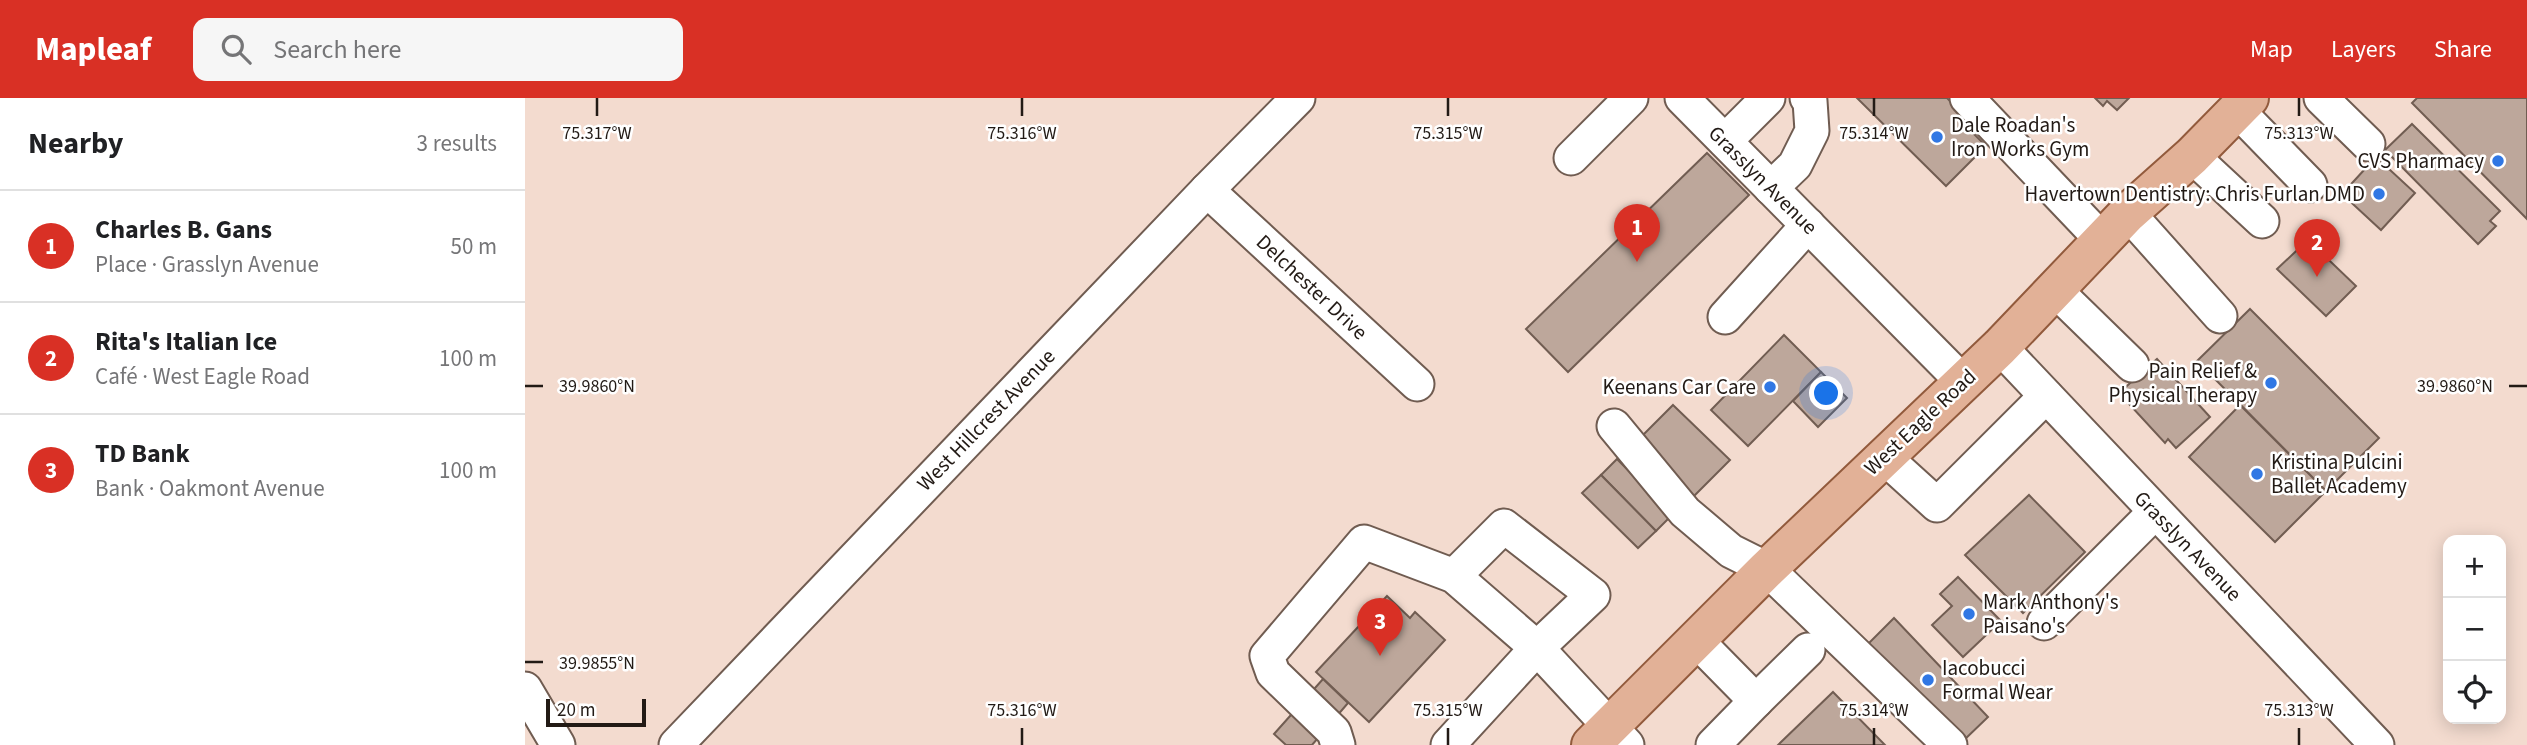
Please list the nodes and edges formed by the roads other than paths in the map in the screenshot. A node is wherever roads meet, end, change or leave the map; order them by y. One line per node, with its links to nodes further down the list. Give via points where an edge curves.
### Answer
1 (1299, 98): 15 (street, West Hillcrest Avenue)
2 (1631, 98): 12 (street)
3 (1682, 98): 9 (street, Grasslyn Avenue)
4 (1768, 98): 9 (street)
5 (1807, 98): 14 (street, via 1812,131 1795,165)
6 (1967, 98): 18 (street)
7 (2321, 98): 10 (street)
8 (2243, 104): 11 (main road, West Eagle Road); 13 (street)
9 (1725, 141): 14 (street, Grasslyn Avenue)
10 (2368, 144)
11 (2192, 156): 16 (street); 18 (main road, West Eagle Road)
12 (1570, 158)
13 (2310, 186)
14 (1771, 188): 17 (street, Grasslyn Avenue)
15 (1207, 190): 25 (street, Delchester Drive); 40 (street, West Hillcrest Avenue)
16 (2262, 221)
17 (1808, 225): 21 (street); 24 (street, Grasslyn Avenue)
18 (2115, 227): 19 (main road, West Eagle Road); 20 (street)
19 (2055, 289): 22 (main road, West Eagle Road); 23 (street)
20 (2220, 316)
21 (1725, 317)
22 (2000, 347): 24 (main road, West Eagle Road); 26 (street, Grasslyn Avenue)
23 (2132, 365)
24 (1963, 382): 28 (main road, West Eagle Road)
25 (1417, 384)
26 (2046, 396): 28 (street, via 1937,505); 29 (street, Grasslyn Avenue)
27 (1614, 426): 30 (street, via 1685,512 1731,551)
28 (1883, 456): 30 (main road, West Eagle Road)
29 (2155, 512): 32 (street); 45 (street, Grasslyn Avenue)
30 (1767, 569): 33 (main road, West Eagle Road); 44 (street)
31 (1454, 576): 34 (street); 34 (street, via 1504,526 1594,595); 41 (street, via 1364,542 1268,656 1273,673 1334,732)
32 (2044, 623)
33 (1696, 640): 37 (street); 38 (main road, West Eagle Road)
34 (1537, 648): 38 (street); 42 (street)
35 (1808, 650): 37 (street)
36 (525, 689): 39 (street)
37 (1756, 701): 43 (street)
38 (1609, 739)
39 (558, 745)
40 (676, 745)
41 (1338, 745)
42 (1448, 745)
43 (1713, 745)
44 (1949, 745)
45 (2377, 745)

